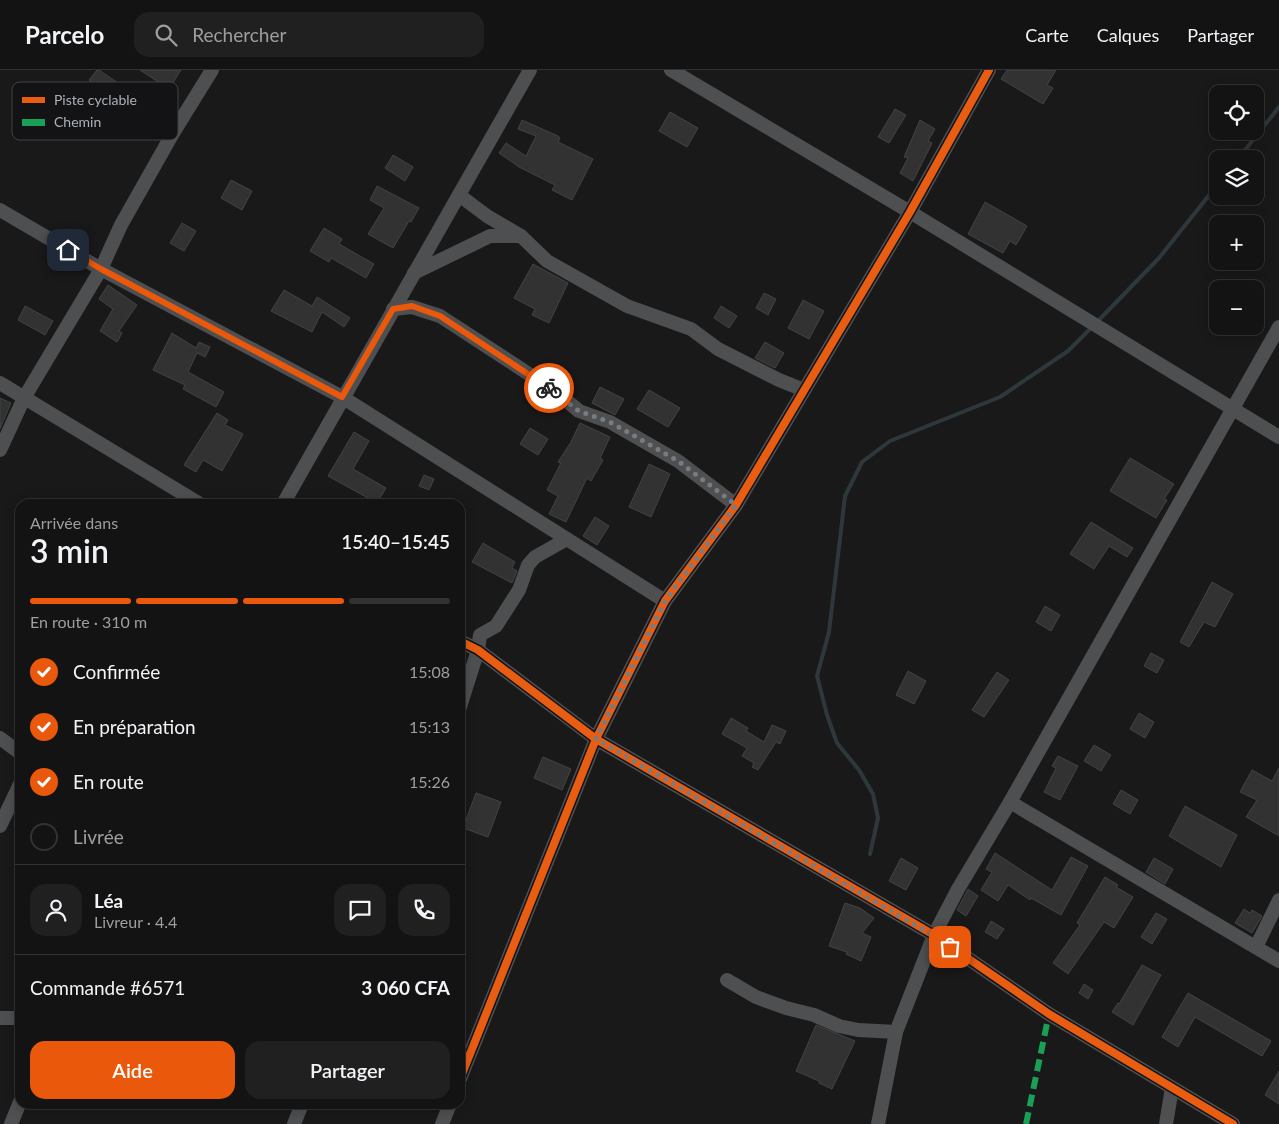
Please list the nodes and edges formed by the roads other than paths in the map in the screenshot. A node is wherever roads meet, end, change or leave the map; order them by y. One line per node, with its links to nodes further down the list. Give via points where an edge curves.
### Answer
1 (212, 70): 5 (street)
2 (530, 70): 7 (street)
3 (671, 70): 9 (street)
4 (989, 70): 9 (street)
5 (178, 126)
6 (170, 140): 11 (street, via 121,225)
7 (459, 195): 10 (street); 12 (street)
8 (0, 210): 11 (street)
9 (910, 212): 16 (street); 19 (street)
10 (521, 236): 12 (street, via 490,236); 16 (street, via 547,261 627,306 691,329 718,349)
11 (101, 269): 17 (street); 18 (street)
12 (414, 273): 13 (street)
13 (393, 309): 17 (street); 24 (street, via 412,306 440,316 555,391 579,411 610,422 678,461)
14 (1279, 326): 19 (street)
15 (0, 384): 18 (street)
16 (804, 390): 24 (street)
17 (342, 397): 23 (street); 25 (street)
18 (24, 398): 21 (street); 22 (street)
19 (1231, 408): 20 (street); 34 (street)
20 (1279, 437)
21 (0, 450)
22 (192, 499)
23 (286, 499)
24 (736, 505): 26 (street)
25 (567, 540): 26 (street); 28 (street, via 535,557 528,565 519,590 496,626 480,635)
26 (665, 601): 31 (street)
27 (465, 644): 28 (street)
28 (478, 650): 29 (street); 31 (street)
29 (465, 691)
30 (0, 738): 32 (street)
31 (596, 739): 37 (street); 44 (street)
32 (15, 749)
33 (15, 794): 35 (street)
34 (1010, 802): 37 (street); 38 (street)
35 (0, 826)
36 (1279, 900): 38 (street)
37 (934, 936): 43 (street); 45 (street, via 1049,1014)
38 (1256, 947): 39 (street)
39 (1279, 961)
40 (727, 980): 43 (street, via 756,997 839,1026)
41 (0, 1018): 42 (street)
42 (15, 1018)
43 (896, 1032): 52 (street)
44 (465, 1066)
45 (1172, 1088): 53 (street); 54 (street)
46 (17, 1109): 49 (street)
47 (300, 1109): 50 (street)
48 (448, 1109): 51 (street)
49 (12, 1124)
50 (294, 1124)
51 (442, 1124)
52 (878, 1124)
53 (1166, 1124)
54 (1233, 1124)

